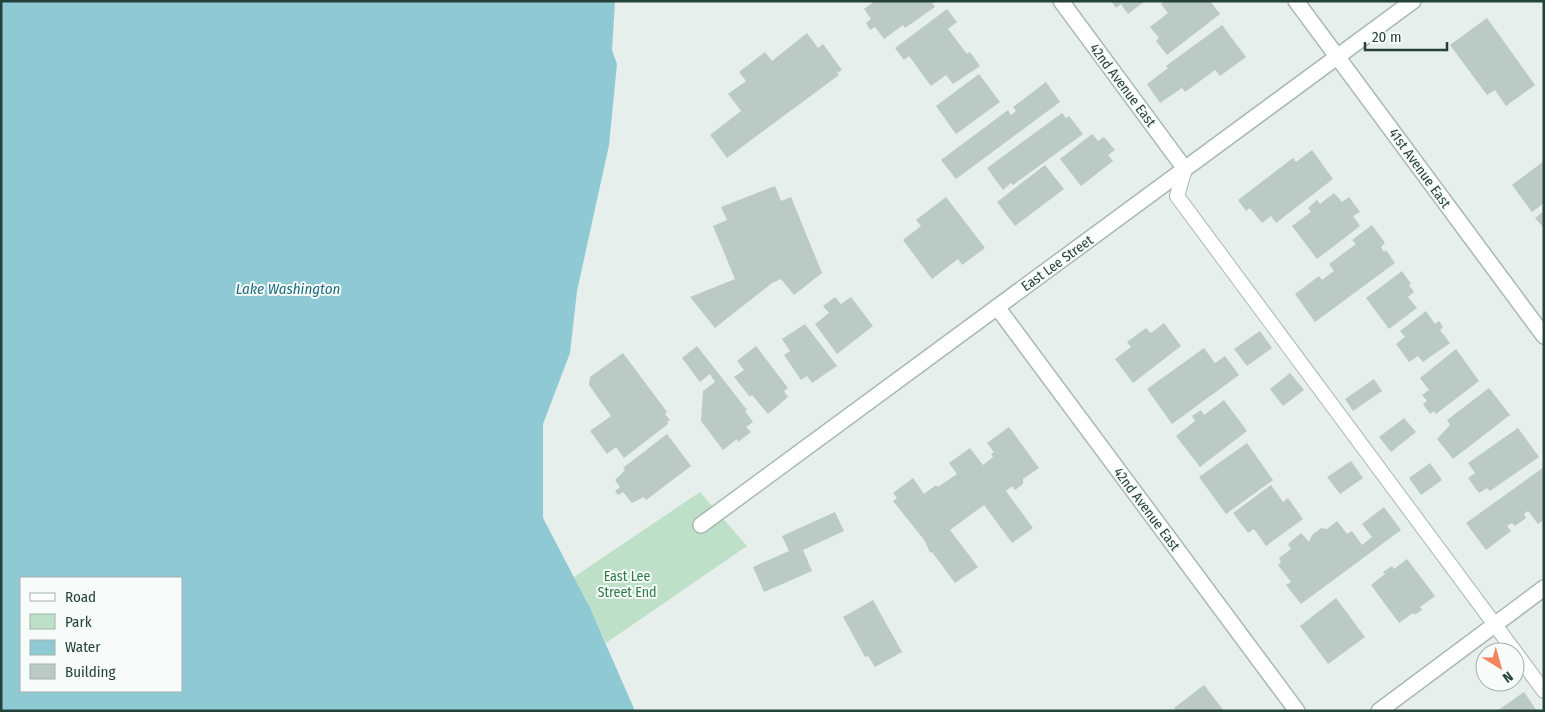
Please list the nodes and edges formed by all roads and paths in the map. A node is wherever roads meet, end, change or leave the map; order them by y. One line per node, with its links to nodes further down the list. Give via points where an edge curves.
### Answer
1 (1061, 1): 5 (street, 42nd Avenue East)
2 (1296, 1): 4 (street, 41st Avenue East)
3 (1412, 1): 4 (street, East Lee Street)
4 (1338, 57): 5 (street, East Lee Street); 7 (street, 41st Avenue East)
5 (1185, 169): 6 (street, East Lee Street); 10 (lane, via 1177,196)
6 (997, 307): 8 (street, East Lee Street); 12 (street, 42nd Avenue East)
7 (1544, 336)
8 (701, 525)
9 (1544, 588): 10 (street)
10 (1495, 624): 11 (lane); 13 (street)
11 (1544, 691)
12 (1297, 711)
13 (1379, 711)

